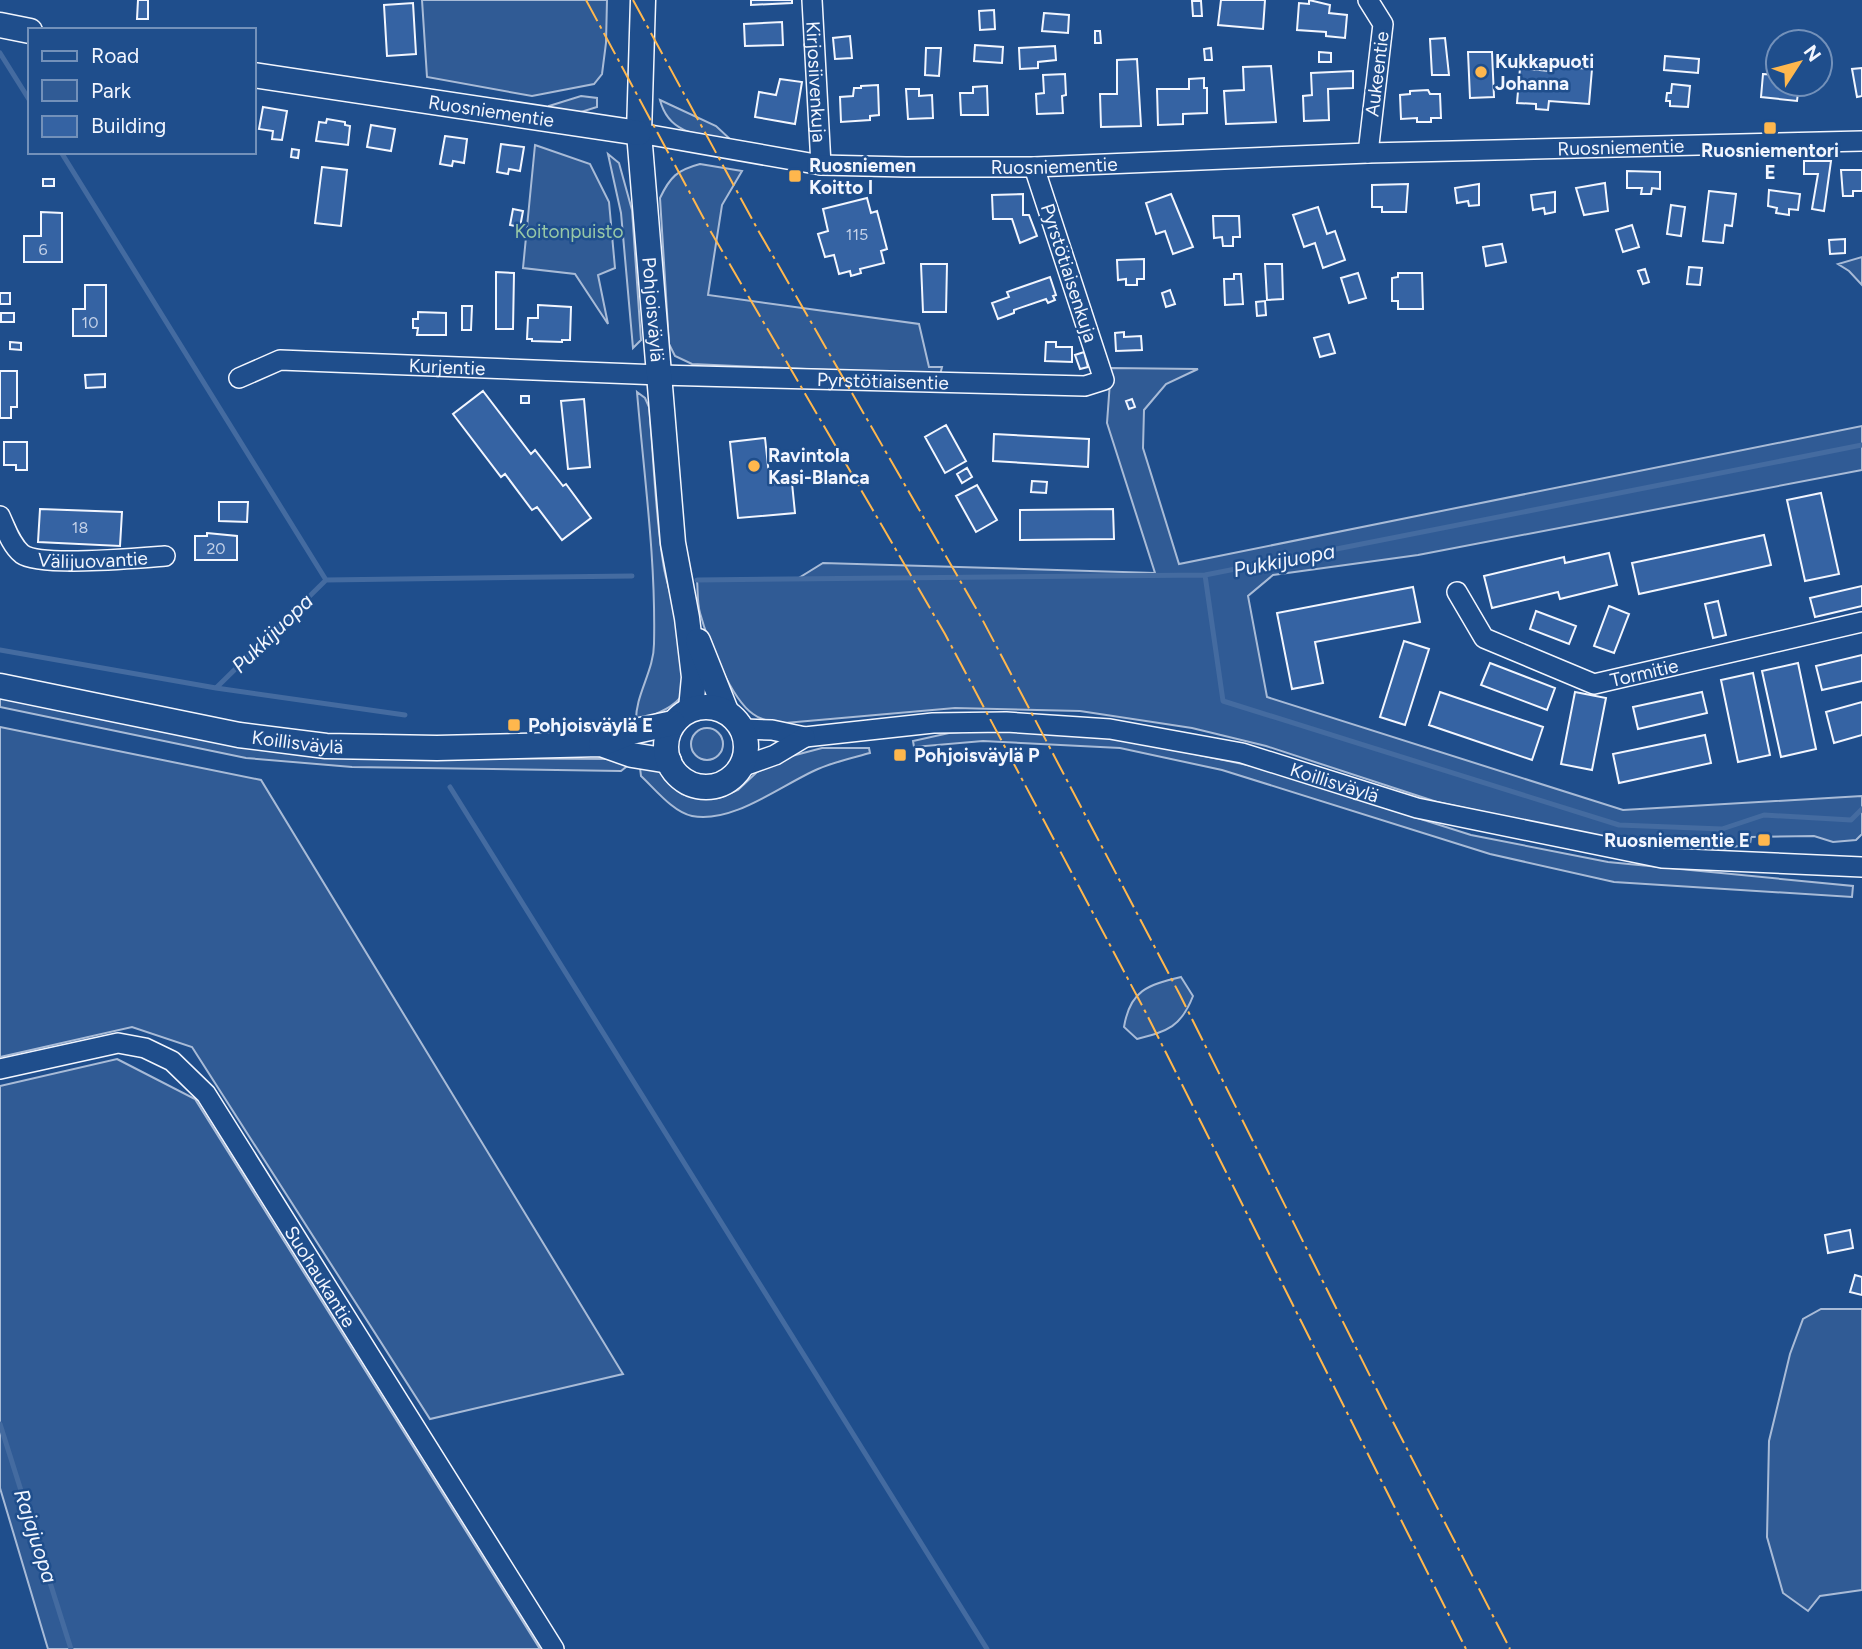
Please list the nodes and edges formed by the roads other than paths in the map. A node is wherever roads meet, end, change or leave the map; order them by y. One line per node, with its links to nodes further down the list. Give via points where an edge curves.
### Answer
1 (643, 0): 7 (main road, Pohjoisväylä)
2 (812, 0): 10 (street, Kirjosiivenkuja)
3 (1368, 0): 9 (street, Aukeentie, via 1383,24)
4 (0, 25): 5 (main road)
5 (28, 32)
6 (256, 75): 7 (main road, Ruosniementie)
7 (639, 134): 10 (street, Ruosniementie); 12 (main road, Pohjoisväylä)
8 (1862, 141): 9 (street, Ruosniementie)
9 (1368, 153): 11 (street, Ruosniementie)
10 (821, 165): 11 (street, Ruosniementie)
11 (1034, 166): 14 (street, Pyrstötiaisenkuja)
12 (660, 375): 13 (street, Kurjentie, via 280,360); 14 (street, Pyrstötiaisentie, via 1084,386); 18 (main road, Pohjoisväylä, via 673,543)
13 (239, 378)
14 (1104, 380)
15 (0, 516): 16 (street, Välijuovantie, via 14,546 25,556 75,562)
16 (165, 556)
17 (1457, 592): 19 (street, Tormitie, via 1484,638 1594,684)
18 (687, 618): 21 (main road, Pohjoisväylä); 22 (main road, Pohjoisväylä, via 694,677)
19 (1862, 622)
20 (0, 686): 25 (main road, Koillisväylä, via 239,735 326,746)
21 (726, 711): 22 (main road, via 703,706); 23 (main road)
22 (682, 716): 25 (main road, Koillisväylä); 26 (main road, via 667,735)
23 (743, 729): 24 (street, Koillisväylä); 27 (main road, via 747,742)
24 (805, 737): 27 (street, Koillisväylä); 28 (street, Koillisväylä, via 933,723 1110,729 1242,752 1417,808 1662,858)
25 (601, 744): 26 (main road, Koillisväylä)
26 (668, 761): 27 (main road, via 682,779 703,787 725,783)
27 (741, 768)
28 (1862, 867)
29 (0, 1069): 30 (street, Suohaukantie, via 118,1043 145,1048 172,1061 206,1094)
30 (554, 1649)

